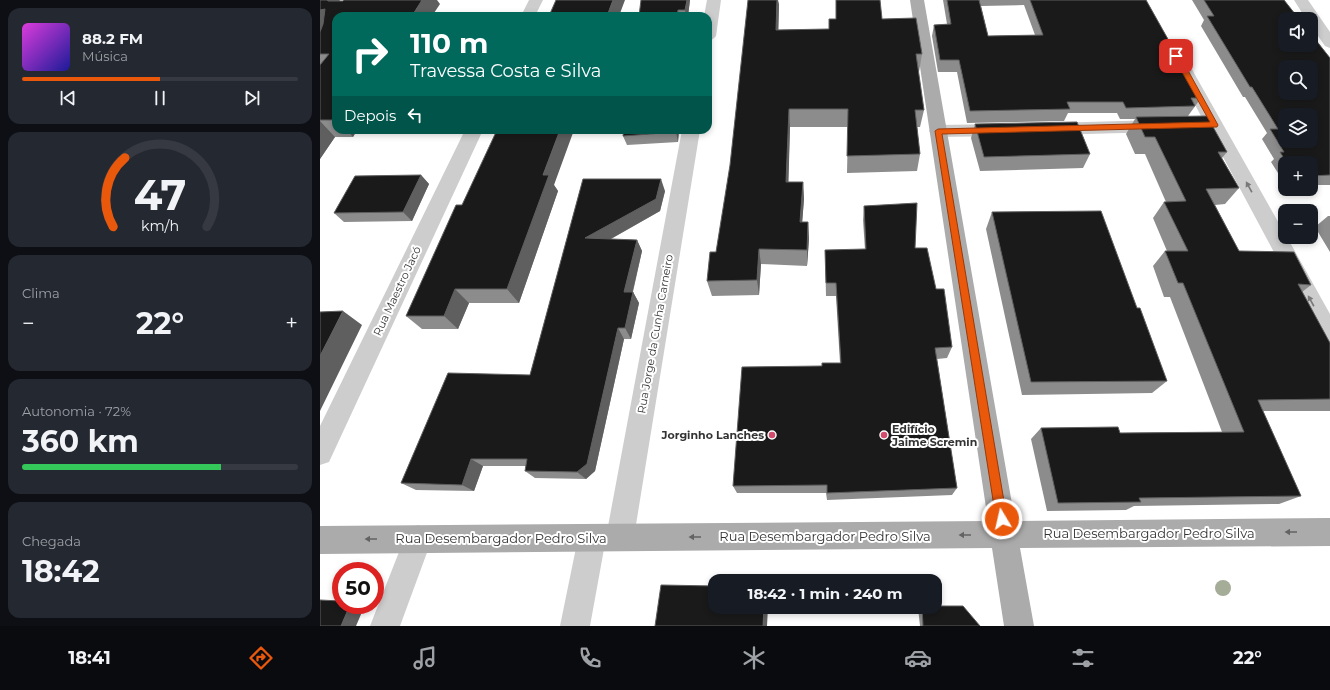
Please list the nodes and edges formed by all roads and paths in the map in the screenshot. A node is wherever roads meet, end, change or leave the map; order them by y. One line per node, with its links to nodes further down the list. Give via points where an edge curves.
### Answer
1 (536, 0): 5 (street)
2 (714, 0): 6 (street)
3 (917, 0): 10 (main road)
4 (1301, 0): 7 (street)
5 (530, 12)
6 (712, 12)
7 (1330, 43)
8 (1176, 56): 13 (street, one-way to 8, via 1207,125)
9 (1175, 126): 10 (street)
10 (938, 131): 16 (main road)
11 (472, 134): 14 (street, Rua Maestro Jacó)
12 (690, 134): 17 (street, Rua Jorge da Cunha Carneiro)
13 (1330, 335)
14 (320, 453)
15 (1330, 532): 16 (main road, Rua Desembargador Pedro Silva, one-way to 16)
16 (1004, 535): 17 (main road, Rua Desembargador Pedro Silva, one-way to 17); 23 (main road)
17 (620, 537): 18 (main road, Rua Desembargador Pedro Silva)
18 (592, 538): 19 (main road, Rua Desembargador Pedro Silva); 22 (street)
19 (418, 539): 20 (main road, Rua Desembargador Pedro Silva, one-way to 20); 21 (street)
20 (320, 540)
21 (385, 626)
22 (575, 626)
23 (1019, 626)

